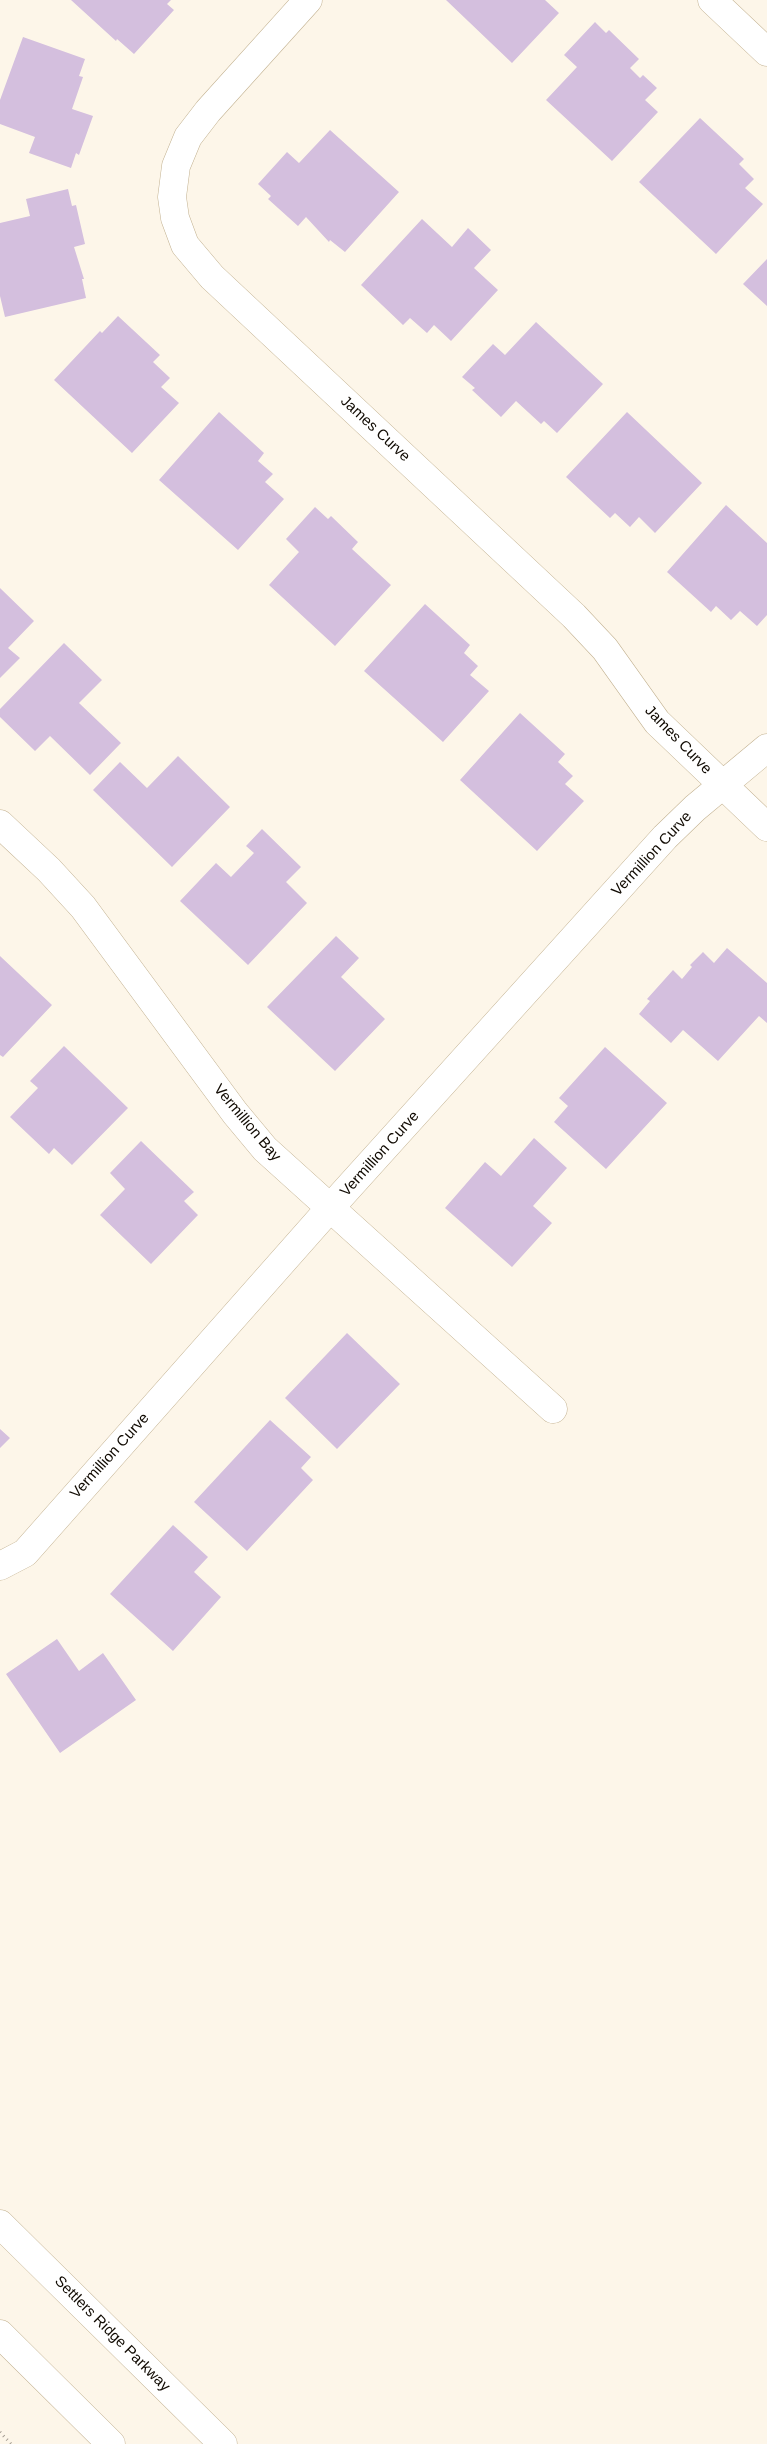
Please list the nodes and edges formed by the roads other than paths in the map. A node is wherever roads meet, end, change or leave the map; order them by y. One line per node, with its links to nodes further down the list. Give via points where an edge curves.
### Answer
1 (308, 0): 5 (street, James Curve, via 188,137 176,166 172,197 178,227 186,245 212,277 578,620 605,649 657,722)
2 (712, 0): 3 (street)
3 (767, 52)
4 (767, 748): 5 (street, Vermillion Curve)
5 (722, 785): 7 (street, James Curve); 8 (street, Vermillion Curve, via 665,837)
6 (0, 824): 8 (street, Vermillion Bay, via 50,870 83,907 265,1149)
7 (767, 827)
8 (330, 1208): 9 (street, Vermillion Bay); 10 (street, Vermillion Curve, via 25,1553)
9 (553, 1409)
10 (0, 1566)
11 (0, 2224): 14 (street, Settlers Ridge Parkway)
12 (0, 2334): 13 (street)
13 (112, 2444)
14 (223, 2444)

